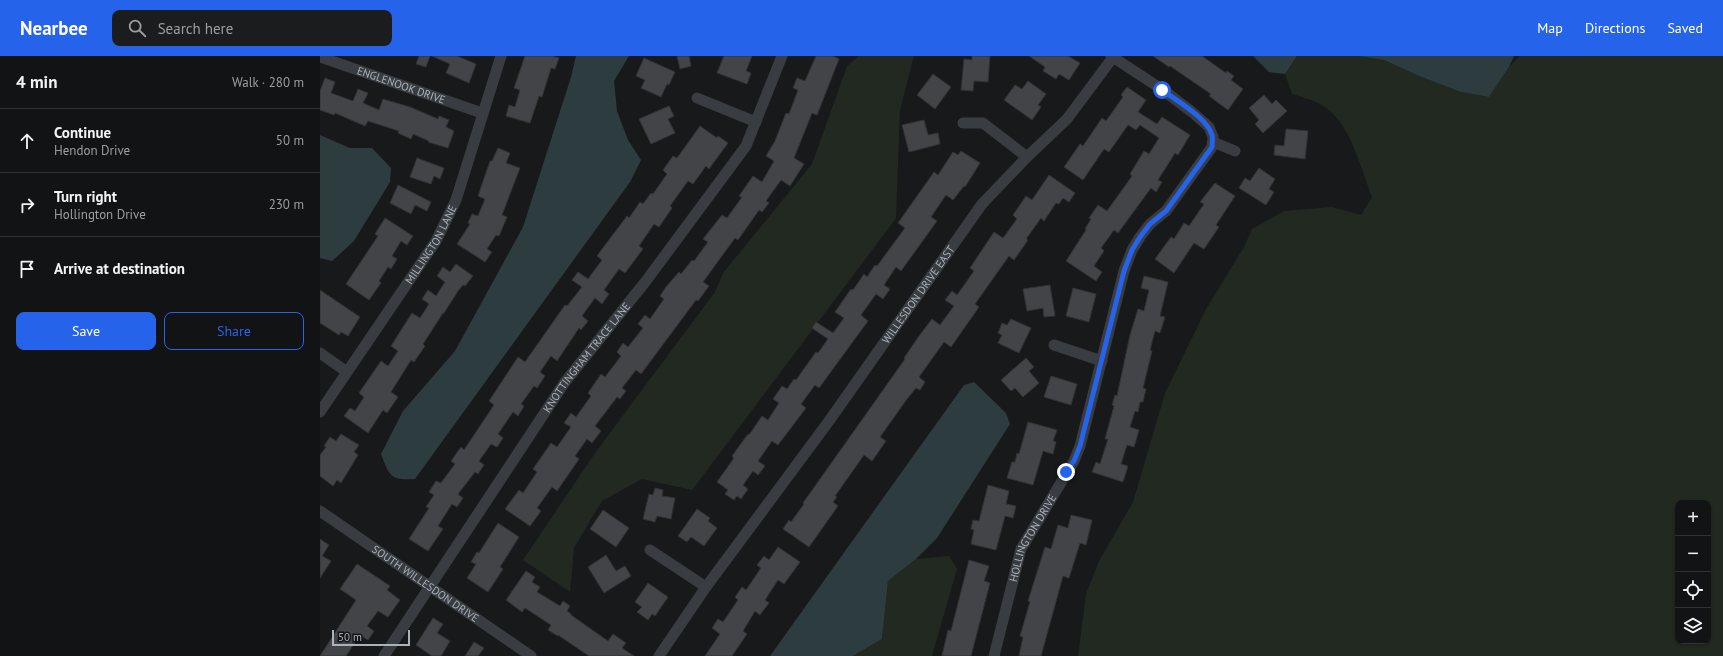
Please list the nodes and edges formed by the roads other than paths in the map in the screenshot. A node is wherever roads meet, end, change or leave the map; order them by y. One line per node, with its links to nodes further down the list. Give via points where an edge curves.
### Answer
1 (501, 56): 6 (street, MILLINGTON LANE)
2 (782, 56): 7 (street, KNOTTINGHAM TRACE LANE)
3 (1113, 56): 9 (street, via 1209,127 1213,137); 11 (street, WILLESDON DRIVE EAST, via 1067,119)
4 (320, 57): 6 (street, ENGLENOOK DRIVE)
5 (697, 98): 7 (street)
6 (482, 113): 15 (street, MILLINGTON LANE, via 456,200 436,241)
7 (756, 122): 20 (street, KNOTTINGHAM TRACE LANE, via 746,146 646,282 565,382)
8 (963, 123): 11 (street, via 983,123)
9 (1212, 144): 10 (street); 14 (street, HOLLINGTON DRIVE, via 1166,211 1150,224 1132,250 1124,271)
10 (1235, 151)
11 (1027, 157): 19 (street, WILLESDON DRIVE EAST, via 982,204 829,421)
12 (1054, 346): 14 (street)
13 (320, 353): 15 (street)
14 (1102, 361): 24 (street, HOLLINGTON DRIVE, via 1074,461 1020,549)
15 (347, 372): 16 (street, MILLINGTON LANE)
16 (320, 412)
17 (320, 511): 20 (street, SOUTH WILLESDON DRIVE)
18 (650, 550): 19 (street)
19 (706, 587): 23 (street, WILLESDON DRIVE EAST)
20 (430, 588): 21 (street, KNOTTINGHAM TRACE LANE); 22 (street, SOUTH WILLESDON DRIVE)
21 (384, 656)
22 (531, 656)
23 (659, 656)
24 (994, 656)

